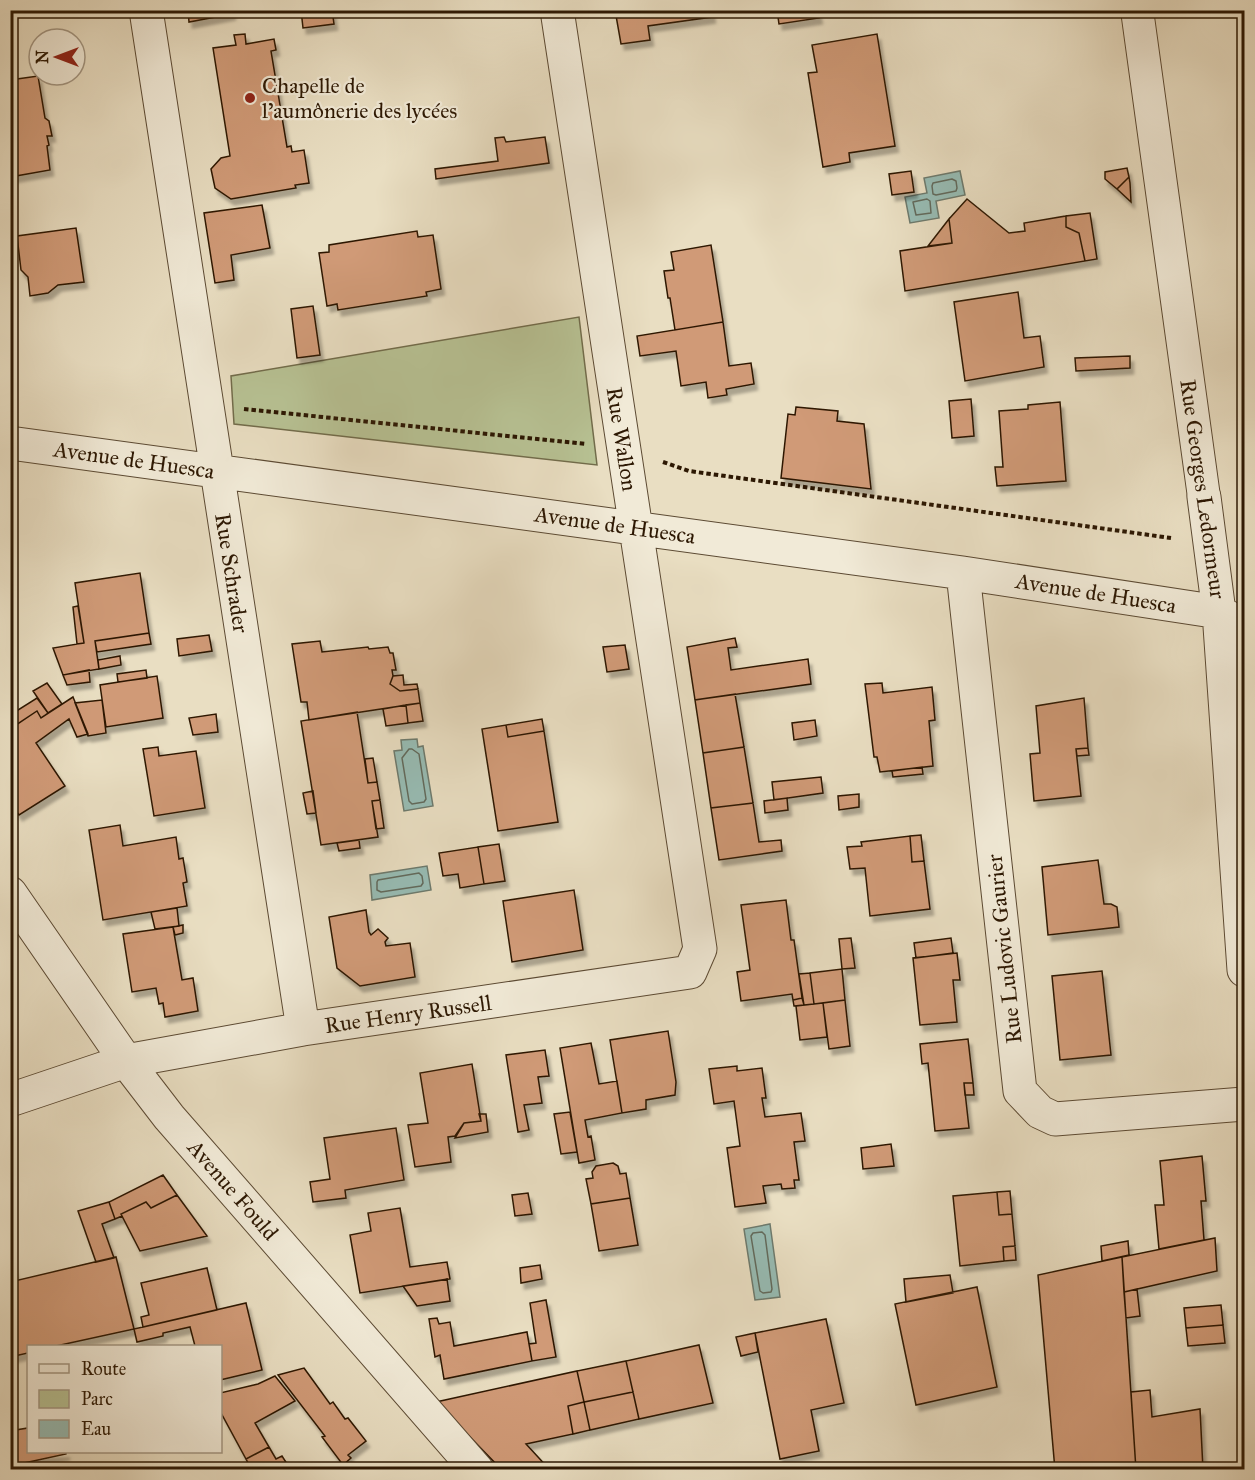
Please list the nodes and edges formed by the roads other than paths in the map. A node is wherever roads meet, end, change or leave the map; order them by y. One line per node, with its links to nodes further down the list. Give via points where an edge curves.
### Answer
1 (146, 10): 5 (street, Rue Schrader)
2 (556, 10): 7 (street, Rue Wallon)
3 (1137, 10): 6 (street, Rue Georges Ledormeur)
4 (10, 443): 5 (street, Avenue de Huesca)
5 (216, 471): 7 (street, Avenue de Huesca); 13 (street, Rue Schrader)
6 (1204, 497): 9 (street, Rue Georges Ledormeur, via 1210,544)
7 (636, 527): 8 (street, Avenue de Huesca); 12 (street, Rue Wallon, via 700,949)
8 (963, 573): 9 (street, Avenue de Huesca); 16 (street, Rue Ludovic Gaurier, via 1020,1091 1040,1112 1055,1119)
9 (1236, 614): 11 (street, Rue Georges Ledormeur)
10 (10, 893): 14 (street, Avenue Fould)
11 (1245, 970)
12 (690, 972): 13 (street, Rue Henry Russell)
13 (303, 1029): 14 (street, Rue Henry Russell)
14 (126, 1061): 15 (street, Rue Henry Russell); 17 (street, Avenue Fould, via 169,1117)
15 (10, 1100)
16 (1245, 1104)
17 (477, 1470)

